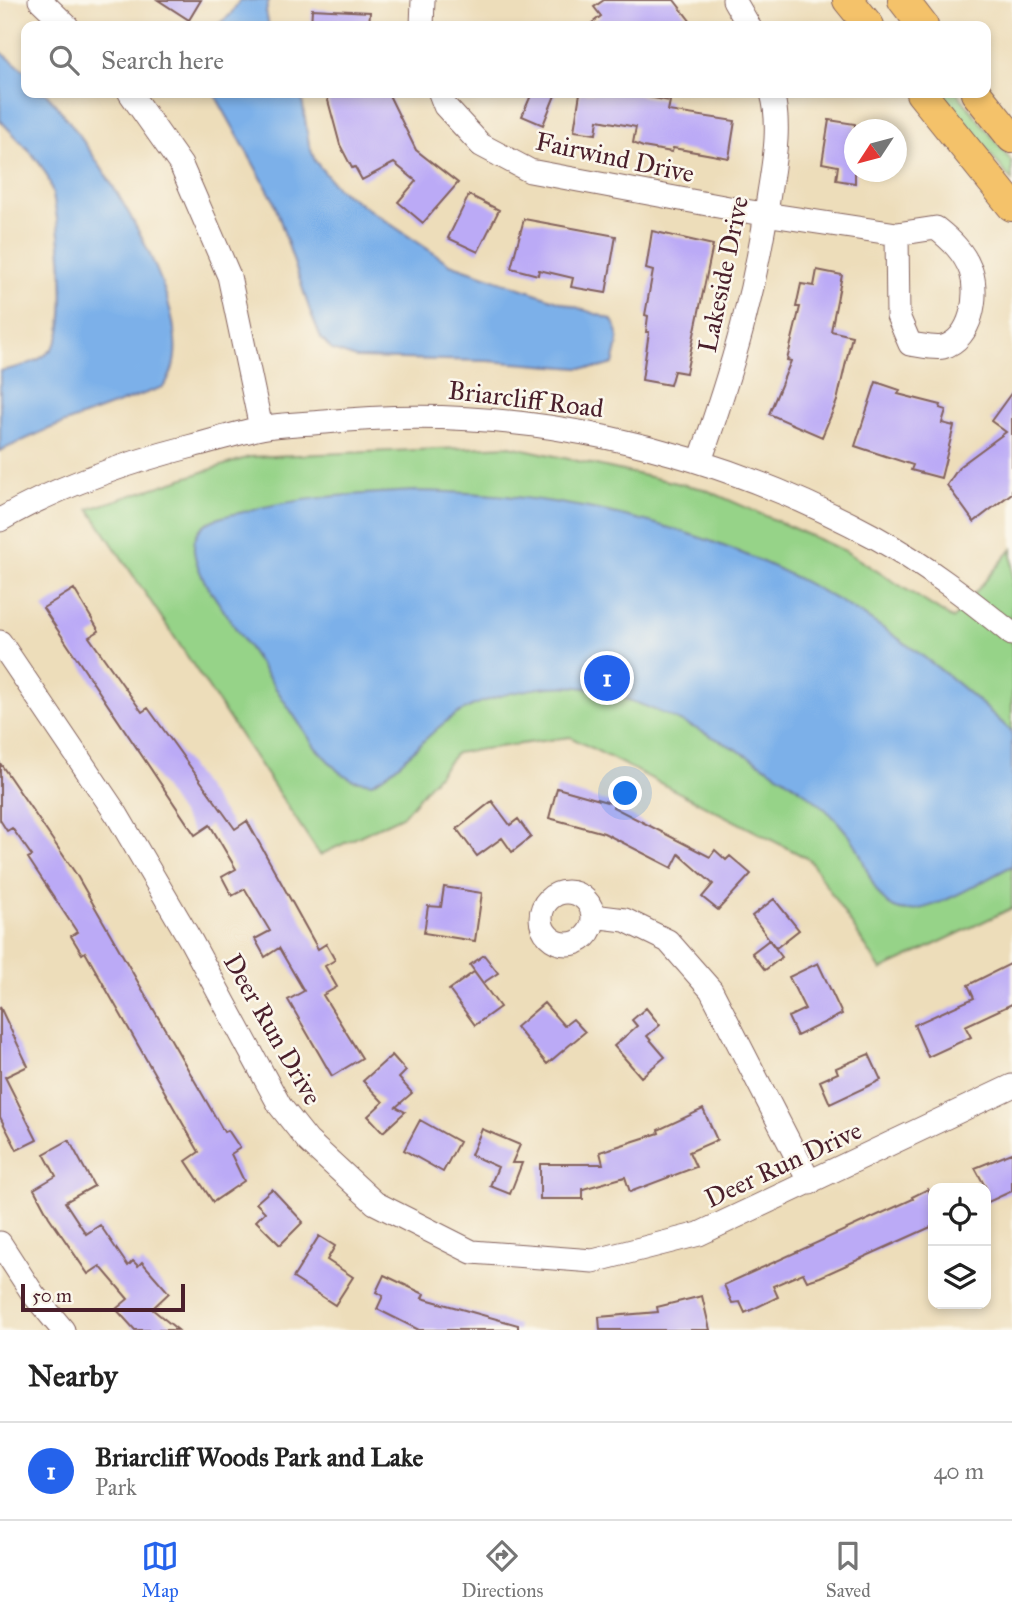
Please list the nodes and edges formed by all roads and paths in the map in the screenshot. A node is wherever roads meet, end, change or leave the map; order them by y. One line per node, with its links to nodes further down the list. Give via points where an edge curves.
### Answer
1 (423, 0): 7 (street)
2 (734, 0): 8 (street)
3 (848, 0): 9 (main road)
4 (902, 0): 10 (main road)
5 (42, 1): 6 (street)
6 (62, 21)
7 (422, 21)
8 (746, 21)
9 (865, 21)
10 (919, 21)
11 (134, 98): 20 (street, via 181,165 229,276)
12 (442, 98): 18 (street, Fairwind Drive, via 481,145 530,171)
13 (772, 98): 18 (street, Lakeside Drive, via 775,151)
14 (925, 98): 17 (main road)
15 (980, 98): 16 (main road)
16 (1012, 138)
17 (1012, 206)
18 (766, 214): 19 (street, Fairwind Drive); 21 (street, Lakeside Drive, via 748,314)
19 (897, 234): 19 (street, via 898,316 910,344 943,347 963,334 973,309 971,272 957,244 936,229)
20 (261, 428): 21 (street, Briarcliff Road, via 389,415 499,419 605,436); 22 (street, Briarcliff Road, via 89,477)
21 (700, 461): 23 (street, Briarcliff Road, via 797,498 877,538 959,591)
22 (0, 520)
23 (1012, 634)
24 (0, 642): 27 (street, Deer Run Drive, via 117,815 280,1106 307,1142 375,1203 472,1251 593,1261 699,1234)
25 (593, 916): 27 (street, via 625,920 668,941 710,990)
26 (1012, 1086): 27 (street, Deer Run Drive)
27 (810, 1183)
28 (0, 1243): 29 (street)
29 (63, 1330)

